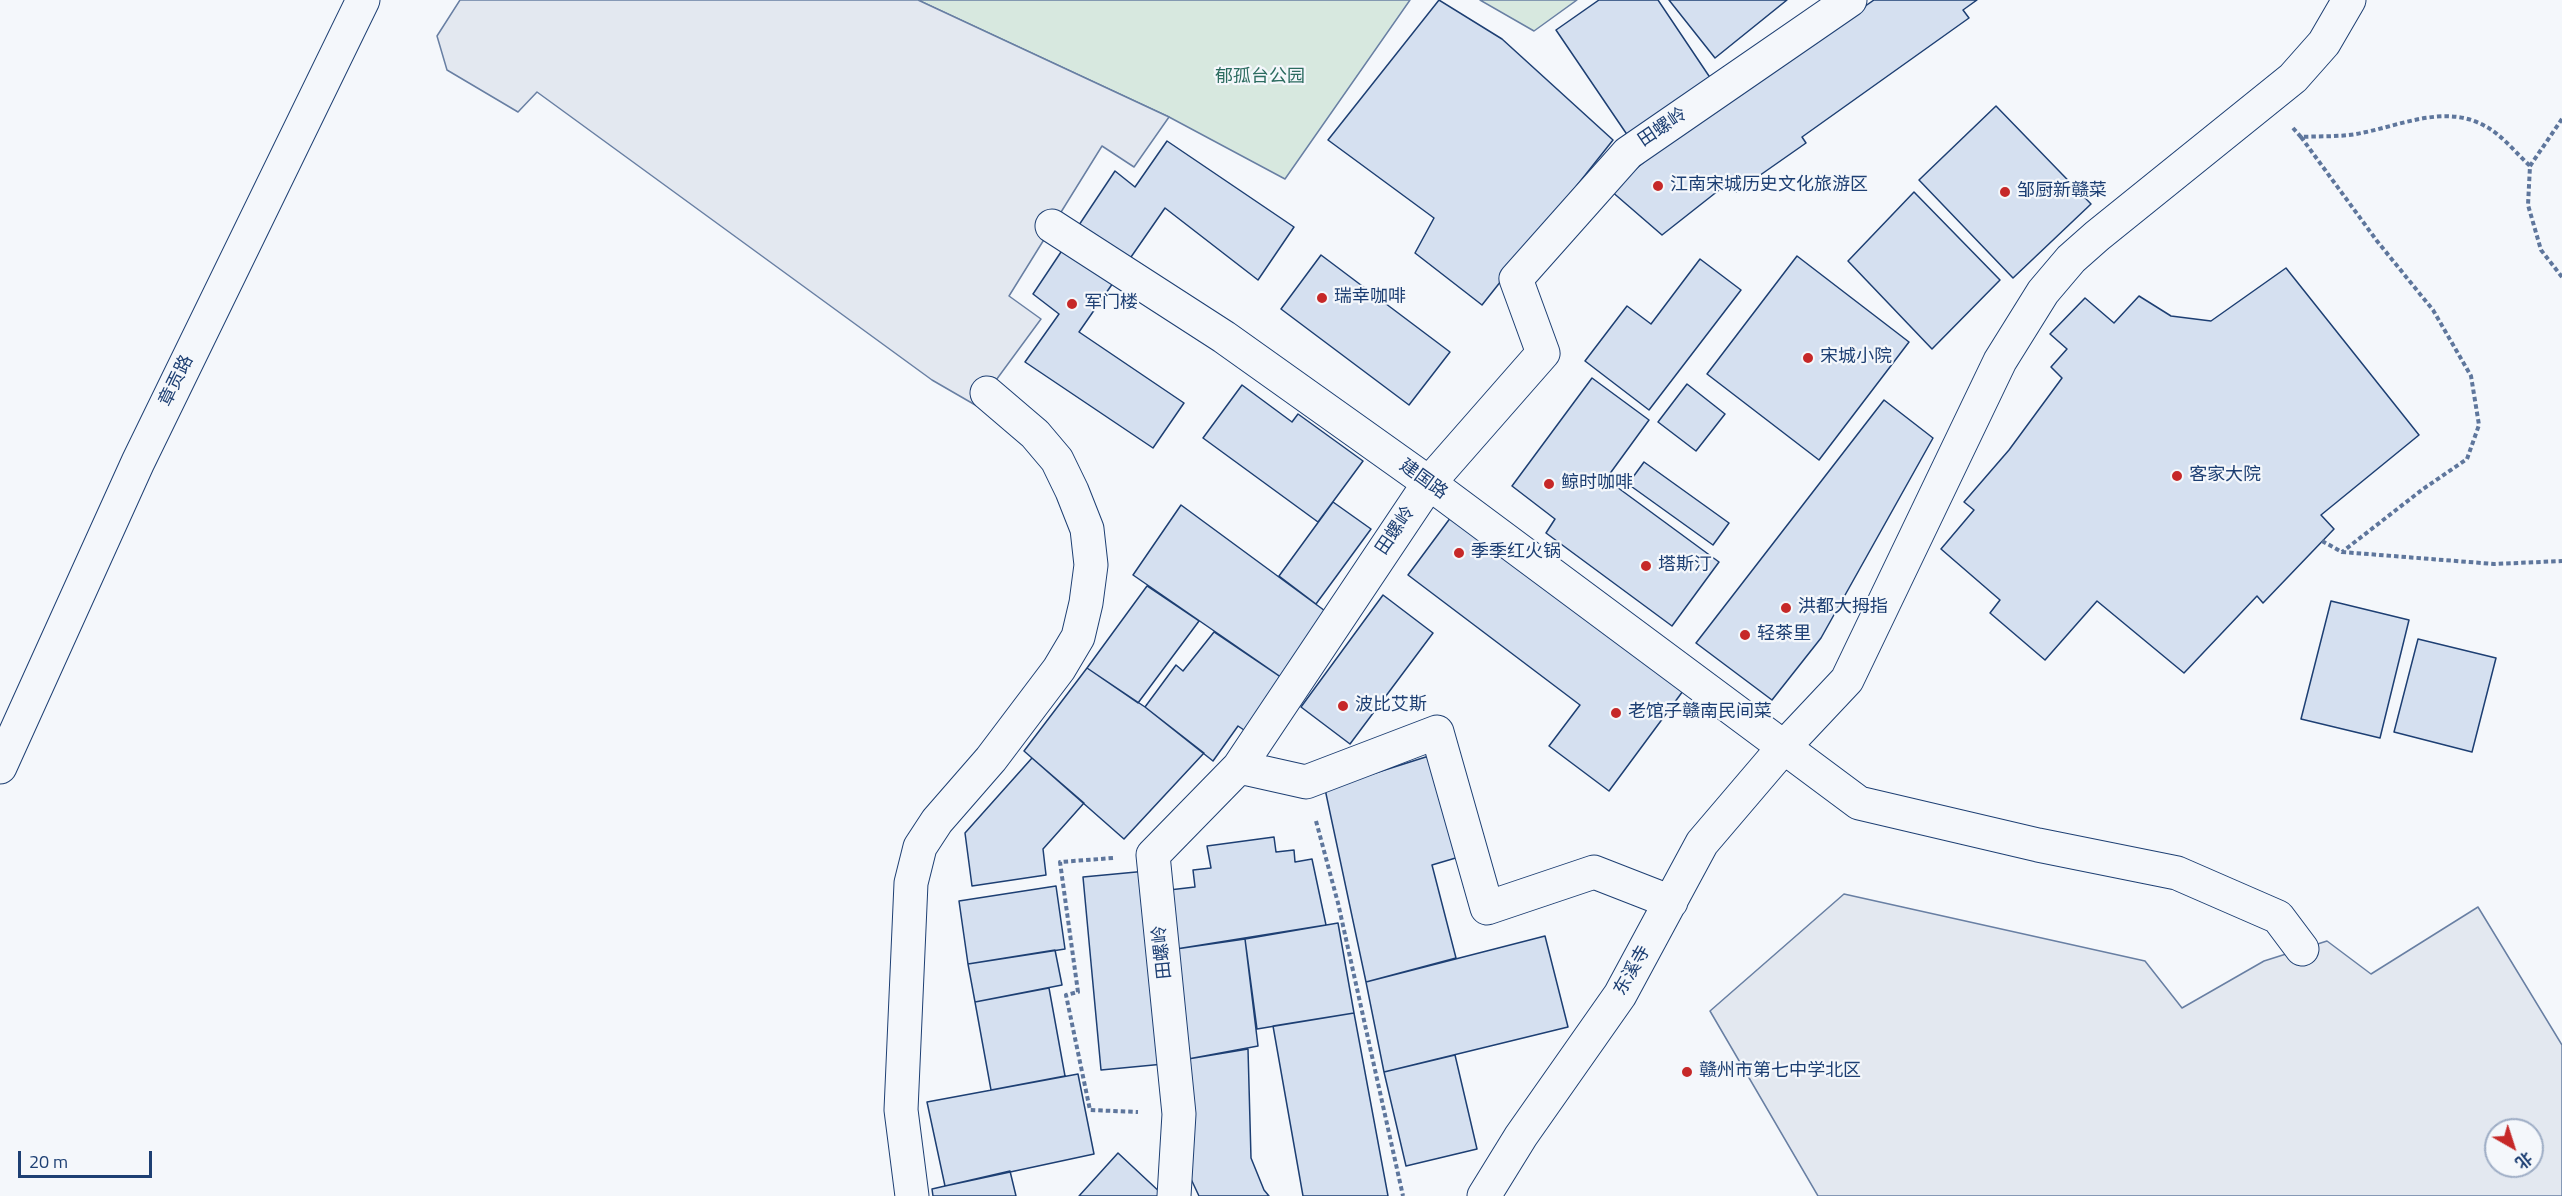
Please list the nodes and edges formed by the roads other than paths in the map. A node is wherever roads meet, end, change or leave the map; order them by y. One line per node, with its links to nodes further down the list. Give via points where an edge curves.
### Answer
1 (363, 0): 9 (street, 章贡路, via 138,462)
2 (1850, 0): 6 (street, 田螺岭, via 1628,153 1516,279 1543,353)
3 (2349, 0): 7 (street, 东溪寺, via 2324,43 2294,78 2097,236 2043,292 2000,361 1847,680)
4 (1052, 226): 6 (street, 建国路, via 1224,337)
5 (987, 393): 12 (street, via 1035,434 1057,459 1087,529 1091,565 1078,637 1059,669 991,759 936,821 920,847 911,883 901,1110)
6 (1429, 483): 7 (street, 建国路); 8 (street, 田螺岭)
7 (1783, 748): 10 (street, 东溪寺, via 1702,843); 11 (street, 建国路, via 1859,803 2177,873 2278,916)
8 (1239, 766): 10 (street, via 1306,782 1437,732 1487,908 1594,872); 13 (street, 田螺岭, via 1153,855 1179,1114)
9 (0, 767)
10 (1671, 902): 14 (street, 东溪寺, via 1620,995)
11 (2302, 949)
12 (912, 1196)
13 (1174, 1196)
14 (1484, 1196)

